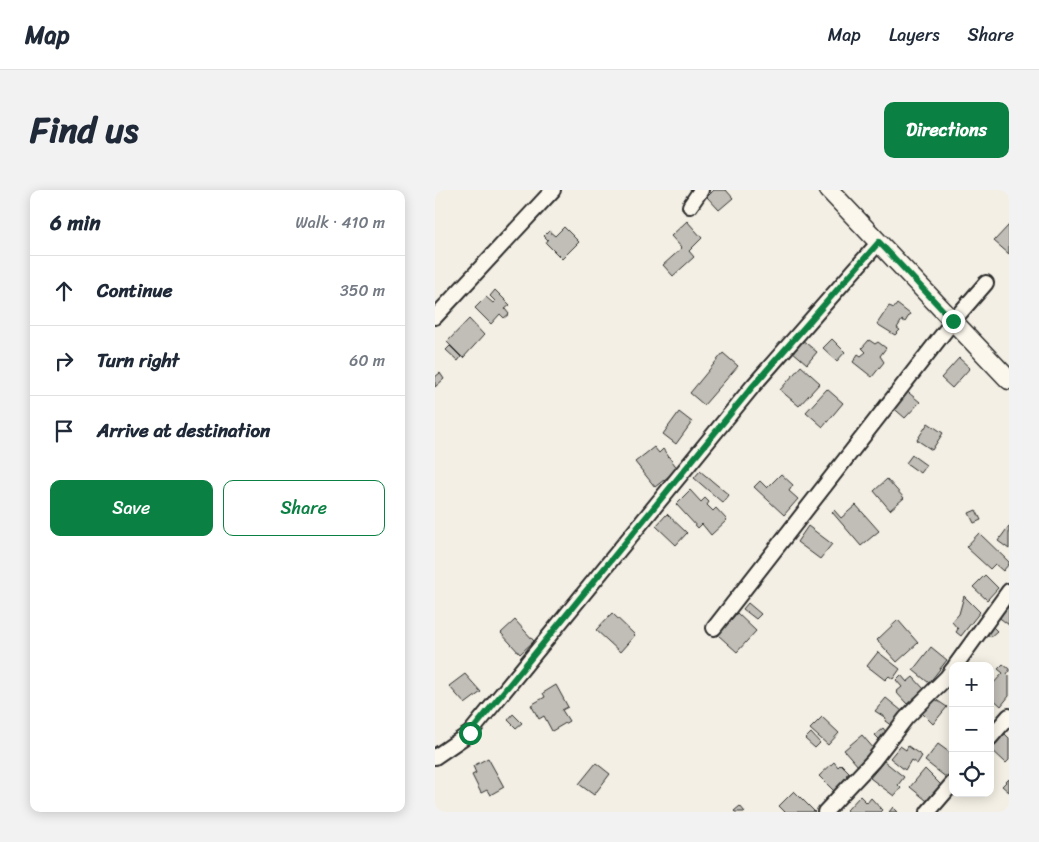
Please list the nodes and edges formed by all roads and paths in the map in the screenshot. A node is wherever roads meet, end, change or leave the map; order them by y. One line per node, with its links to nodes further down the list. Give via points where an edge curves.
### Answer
1 (553, 190): 7 (street)
2 (701, 190): 4 (street)
3 (829, 190): 5 (street)
4 (690, 206)
5 (879, 242): 8 (street); 16 (street, via 753,386 470,733)
6 (986, 284): 8 (street)
7 (435, 317)
8 (953, 321): 9 (street); 11 (street)
9 (1009, 380)
10 (1009, 591): 12 (street)
11 (715, 628)
12 (958, 662)
13 (949, 674): 18 (street, via 906,718 873,761)
14 (1009, 716): 15 (street)
15 (994, 733)
16 (437, 752)
17 (949, 788): 19 (street)
18 (825, 812)
19 (928, 812)

